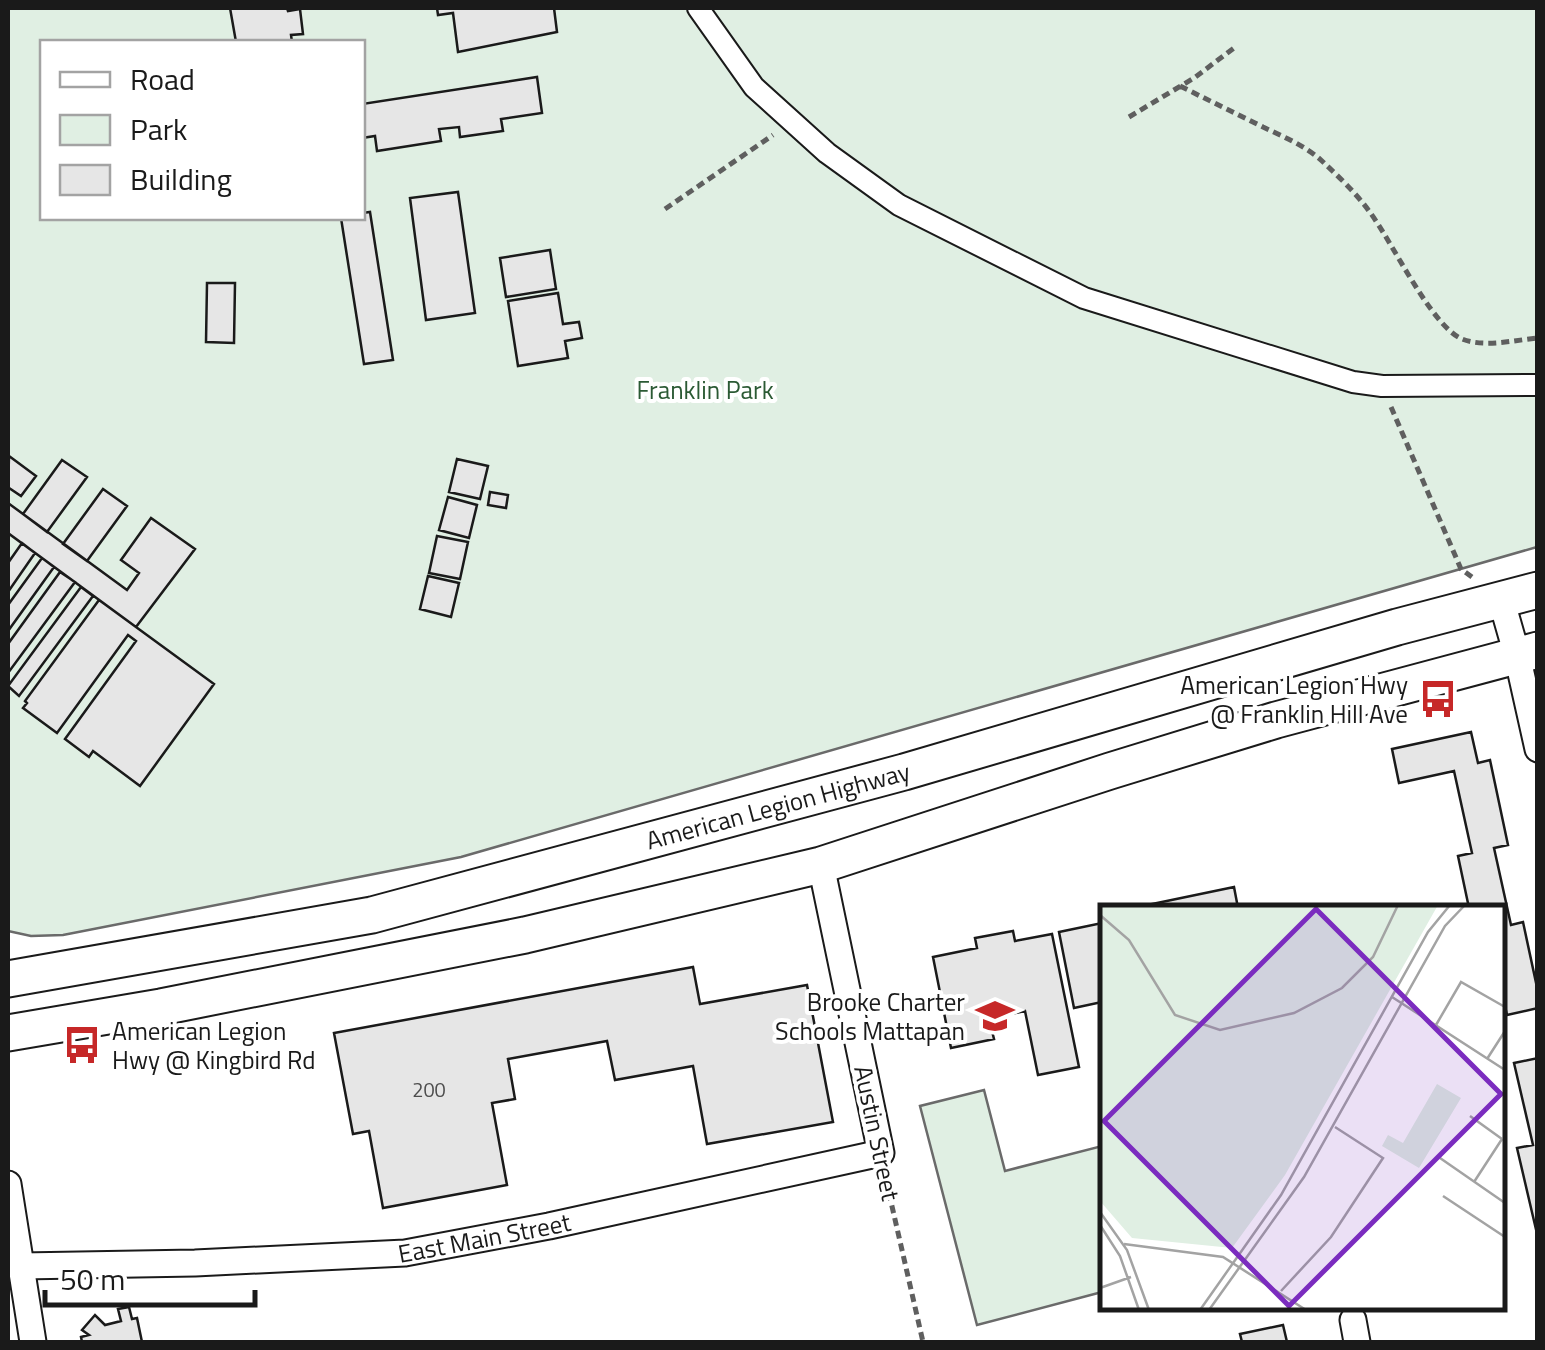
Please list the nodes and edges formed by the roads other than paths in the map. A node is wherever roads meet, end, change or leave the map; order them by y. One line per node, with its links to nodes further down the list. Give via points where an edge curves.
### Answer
1 (698, 8): 2 (street, via 754,87 828,153 898,205 1084,298 1353,382)
2 (1538, 386)
3 (1538, 590): 4 (main road, American Legion Highway)
4 (1501, 599): 5 (street); 8 (main road, American Legion Highway, via 904,772 372,915)
5 (1527, 653): 6 (street); 7 (main road, via 1257,726)
6 (1538, 749)
7 (820, 865): 9 (main road, via 525,934); 10 (street, Austin Street)
8 (8, 979)
9 (8, 1033)
10 (880, 1153): 12 (street, East Main Street, via 405,1253)
11 (8, 1184): 12 (street)
12 (20, 1266): 13 (street)
13 (33, 1342)

